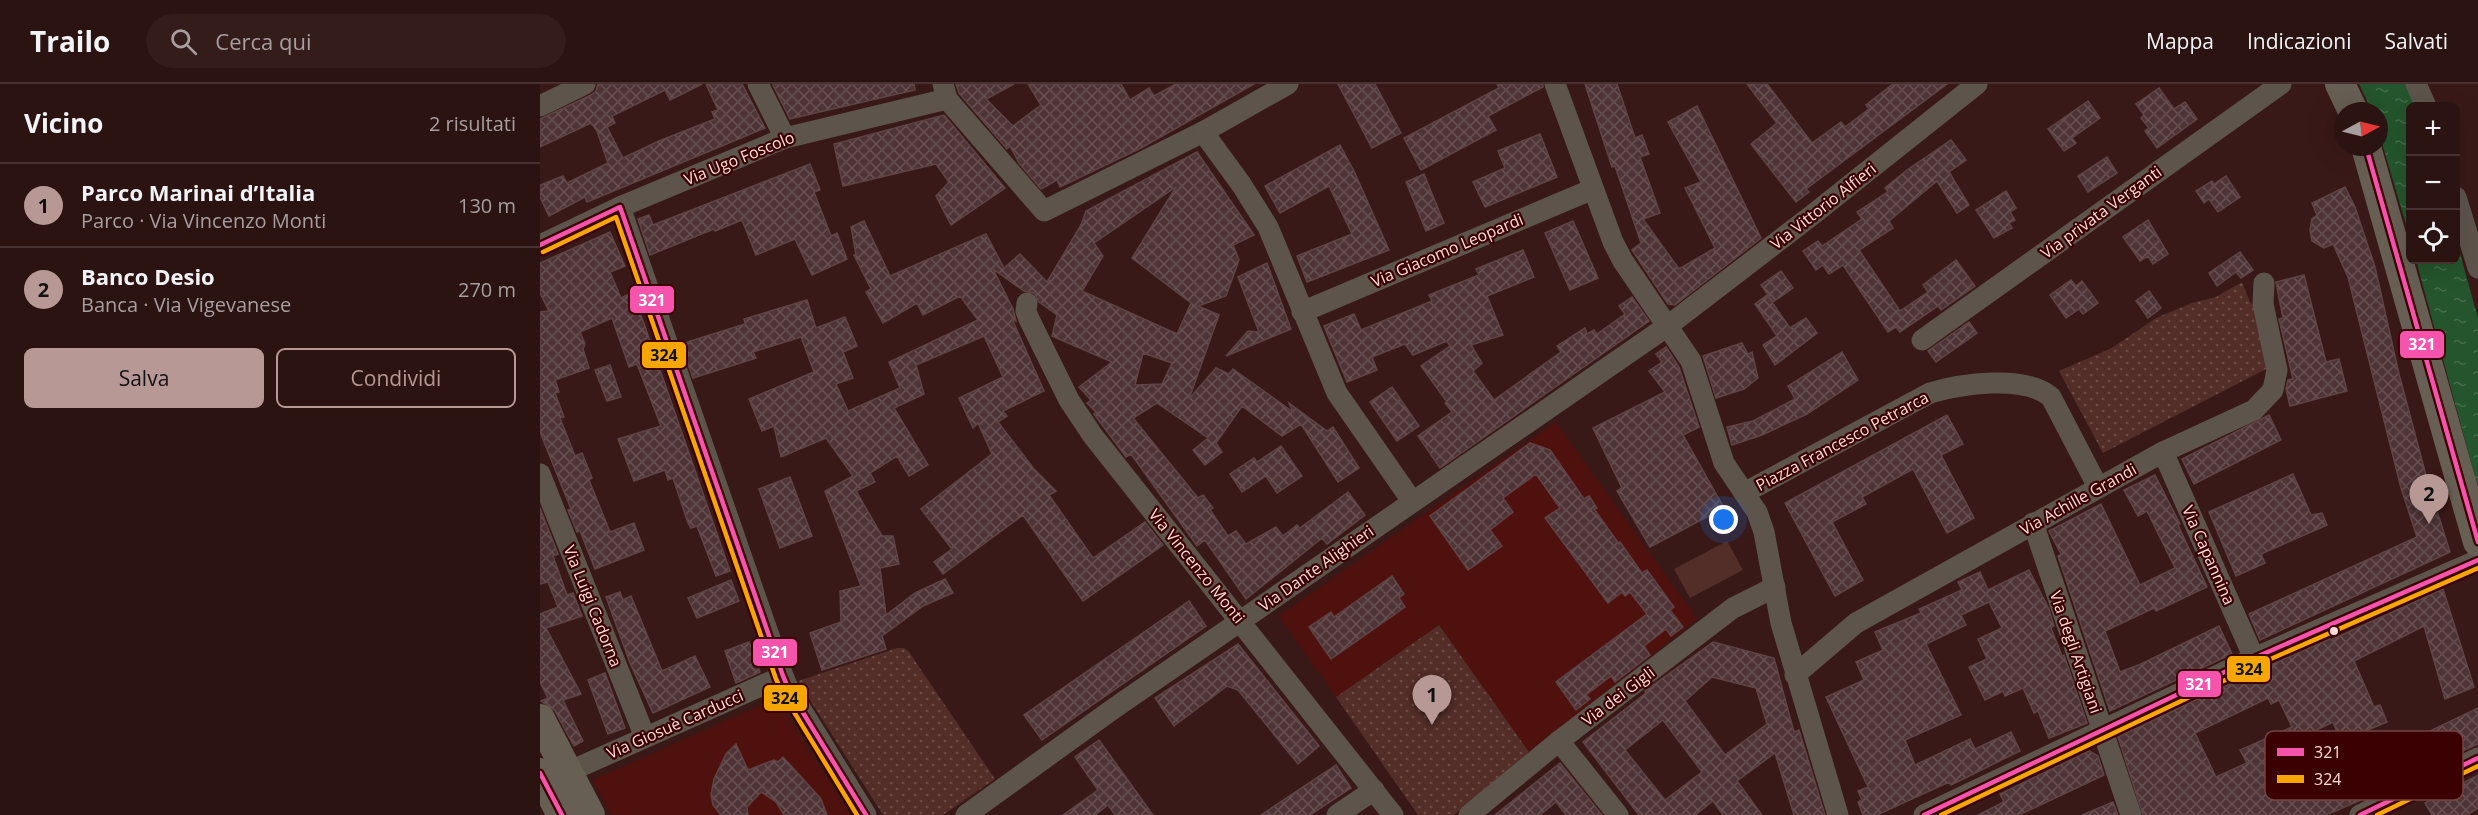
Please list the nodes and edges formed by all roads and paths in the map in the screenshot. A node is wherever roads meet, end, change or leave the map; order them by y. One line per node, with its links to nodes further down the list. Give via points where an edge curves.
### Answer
1 (585, 84): 12 (street)
2 (758, 84): 14 (street)
3 (1288, 84): 13 (street)
4 (1554, 84): 16 (street)
5 (1977, 84): 24 (street, Via Vittorio Alfieri)
6 (2281, 84): 25 (street, Via privata Verganti)
7 (2340, 84): 10 (main road)
8 (2416, 84): 11 (street)
9 (945, 92): 13 (street, via 1044,211); 14 (street, Via Ugo Foscolo)
10 (2349, 102)
11 (2424, 102)
12 (540, 106)
13 (1203, 132): 23 (street, via 1268,227)
14 (785, 138): 17 (street, Via Ugo Foscolo)
15 (2369, 156): 32 (main road)
16 (1593, 189): 23 (street, Via Giacomo Leopardi); 24 (street, via 1623,261)
17 (620, 207): 19 (street, Via Ugo Foscolo); 38 (street)
18 (2460, 210): 20 (street)
19 (540, 245)
20 (2478, 268)
21 (2264, 283): 26 (street, Via Achille Grandi, via 2263,304 2277,370 2273,390 2254,410)
22 (1027, 303): 35 (street, Via Vincenzo Monti, via 1029,319 1069,400 1116,465)
23 (1302, 312): 30 (street, via 1337,393)
24 (1669, 326): 29 (street, via 1691,361 1724,464); 30 (street, Via Dante Alighieri)
25 (1922, 340)
26 (2163, 452): 28 (street, Via Achille Grandi); 36 (street, Via Capannina)
27 (540, 474): 41 (street, Via Luigi Cadorna)
28 (2098, 487): 29 (street, Piazza Francesco Petrarca, via 2051,397 2022,386 1984,382 1930,393); 31 (street, Via Achille Grandi)
29 (1744, 494): 34 (street, via 1757,512 1764,532)
30 (1412, 501): 35 (street, Via Dante Alighieri)
31 (2033, 523): 37 (street, Via Achille Grandi, via 1856,623); 40 (street, Via degli Artigiani)
32 (2478, 542)
33 (2478, 560): 36 (street)
34 (1774, 587): 37 (street); 42 (street, Via dei Gigli, via 1733,608)
35 (1242, 621): 46 (street, Via Vincenzo Monti); 51 (street, Via Dante Alighieri)
36 (2254, 658): 40 (street)
37 (1796, 675): 56 (street)
38 (783, 676): 41 (street, Via Giosuè Carducci); 50 (street)
39 (540, 719): 45 (main road)
40 (2103, 731): 57 (street); 58 (street, Via degli Artigiani)
41 (645, 737): 45 (street, Via Giosuè Carducci)
42 (1559, 741): 54 (street, Via dei Gigli); 55 (street)
43 (2478, 758): 44 (street)
44 (2463, 765)
45 (549, 781): 48 (main road); 49 (main road)
46 (1374, 790): 52 (street); 53 (street, Via Vincenzo Monti)
47 (2391, 800): 59 (street)
48 (562, 815)
49 (590, 815)
50 (866, 815)
51 (966, 815)
52 (1337, 815)
53 (1394, 815)
54 (1469, 815)
55 (1618, 815)
56 (1838, 815)
57 (1924, 815)
58 (2131, 815)
59 (2360, 815)

